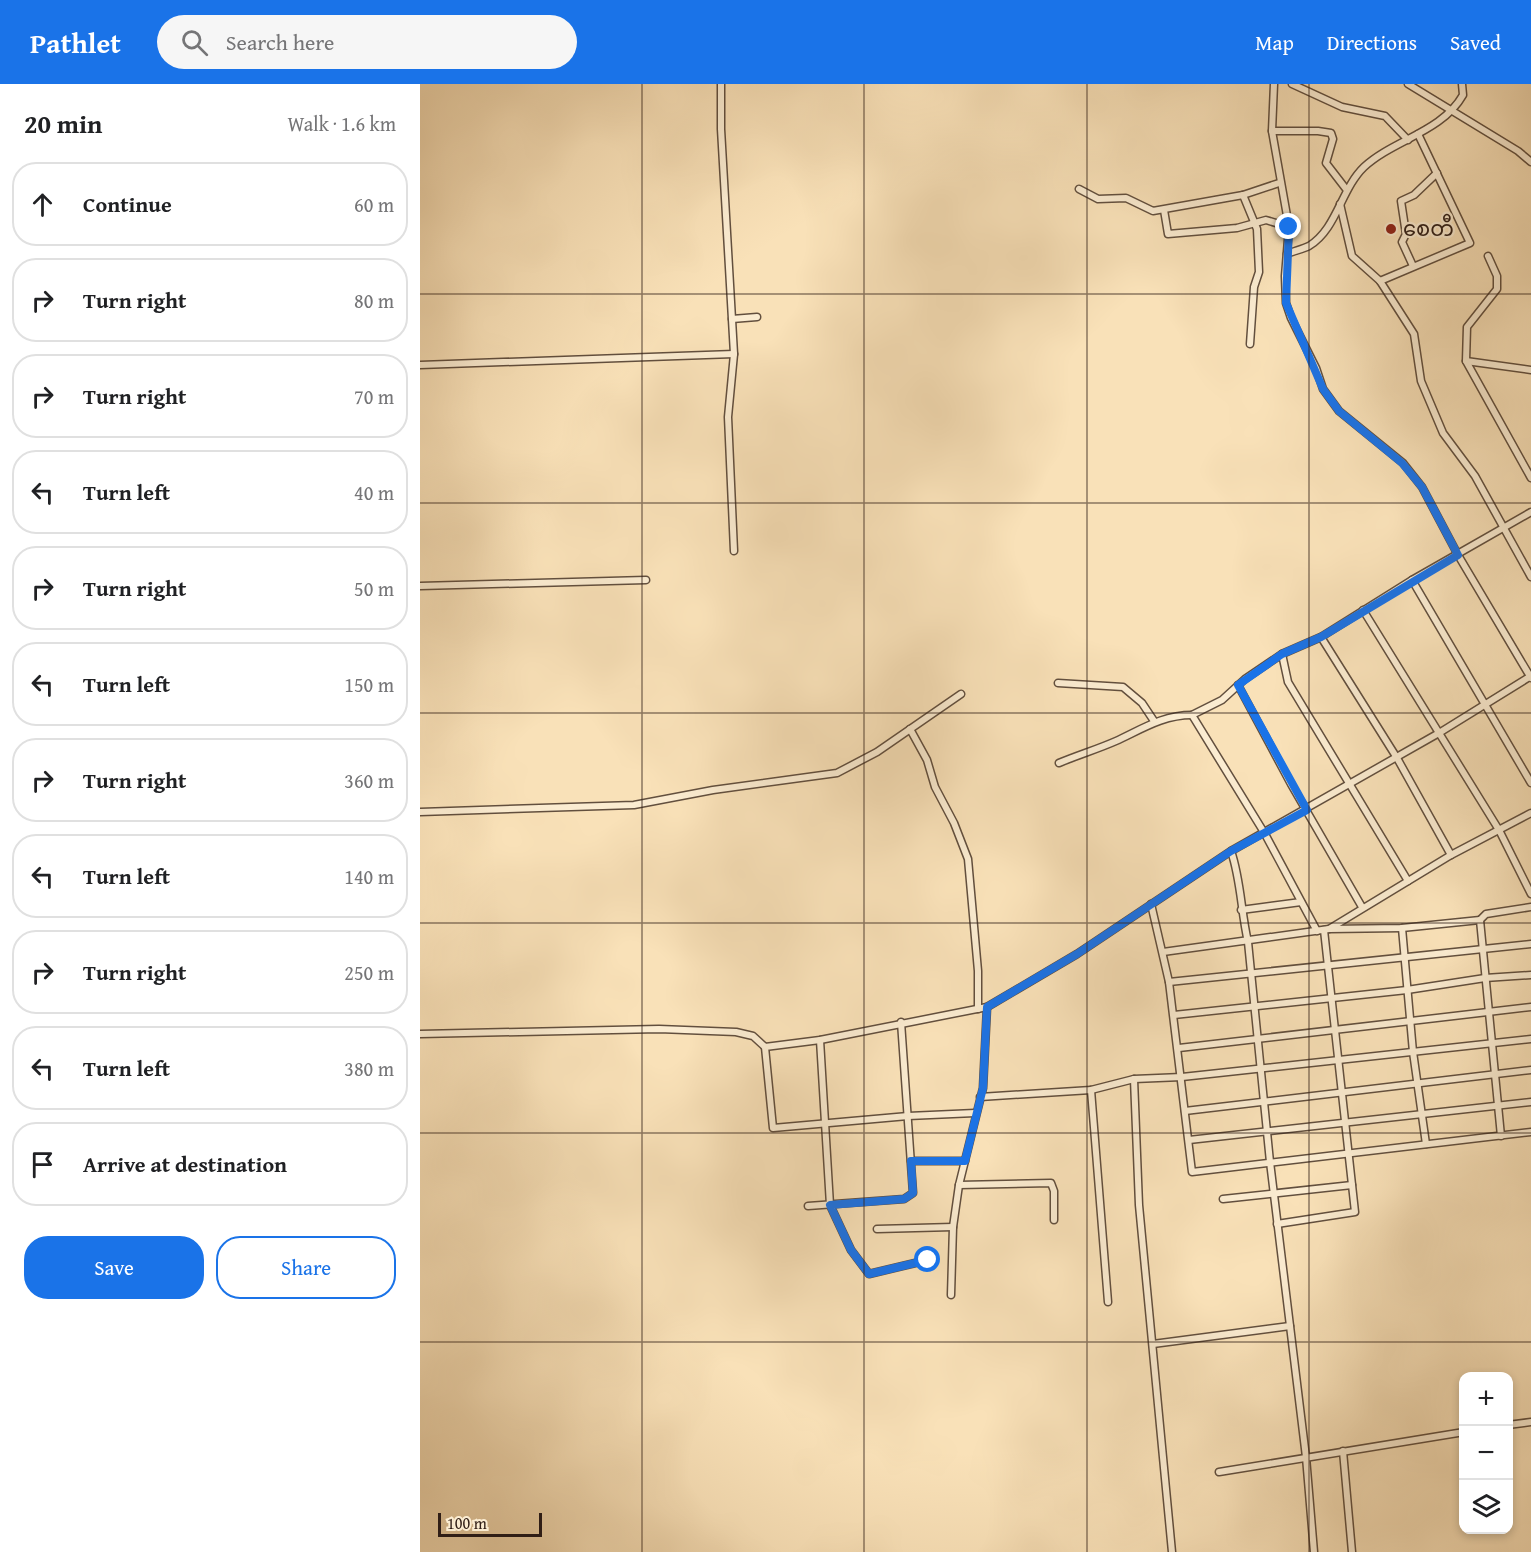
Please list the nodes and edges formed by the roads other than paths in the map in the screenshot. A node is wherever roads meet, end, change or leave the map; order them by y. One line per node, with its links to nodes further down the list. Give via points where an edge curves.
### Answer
1 (721, 84): 25 (street)
2 (1274, 84): 7 (street)
3 (1292, 84): 9 (street, via 1342,107 1385,116)
4 (1408, 84): 6 (street)
5 (1462, 84): 6 (street, via 1463,95)
6 (1452, 111): 8 (street); 10 (street)
7 (1272, 131): 12 (street); 14 (street, via 1331,134 1326,163)
8 (1418, 134): 9 (street); 11 (street)
9 (1408, 140): 14 (street, via 1365,166)
10 (1531, 162)
11 (1437, 173): 22 (street, via 1414,195 1401,201 1406,234 1402,242); 22 (street, via 1470,243)
12 (1280, 183): 15 (street); 19 (street)
13 (1078, 189): 17 (street, via 1098,199 1126,198 1146,210)
14 (1346, 189): 16 (street)
15 (1243, 195): 17 (street); 18 (street)
16 (1340, 204): 20 (street, via 1318,238); 23 (street, via 1352,256)
17 (1164, 210): 18 (street, via 1168,234)
18 (1255, 224): 19 (street, via 1266,220); 26 (street, via 1260,272 1254,287)
19 (1289, 227): 20 (street)
20 (1287, 254): 35 (street, via 1286,303 1323,389 1339,411 1402,463 1422,487)
21 (1488, 256): 28 (street, via 1497,276 1497,289 1467,327)
22 (1413, 266): 23 (street)
23 (1380, 281): 33 (street, via 1414,334 1421,381 1443,433 1475,476)
24 (757, 317): 25 (street)
25 (732, 319): 27 (street)
26 (1250, 344)
27 (734, 354): 29 (street); 34 (street, via 728,417)
28 (1466, 361): 30 (street); 31 (street)
29 (420, 364)
30 (1531, 370)
31 (1531, 478)
32 (1531, 512): 33 (street)
33 (1504, 528): 35 (street); 36 (street)
34 (734, 551)
35 (1458, 555): 38 (street); 43 (street)
36 (1531, 577)
37 (646, 580): 39 (street)
38 (1412, 580): 40 (street); 47 (street)
39 (420, 586)
40 (1363, 610): 41 (street); 51 (street)
41 (1321, 637): 42 (street); 52 (street)
42 (1282, 654): 45 (street); 55 (street, via 1288,682)
43 (1531, 677): 47 (street)
44 (1058, 683): 49 (street, via 1123,687 1142,703)
45 (1238, 685): 48 (street, via 1222,700); 56 (street)
46 (961, 694): 50 (street)
47 (1484, 706): 51 (street); 54 (street)
48 (1192, 715): 49 (street); 60 (street)
49 (1154, 722): 53 (street)
50 (910, 729): 57 (street, via 854,765 827,774 634,805); 88 (street, via 968,859)
51 (1439, 733): 52 (street); 59 (street)
52 (1396, 758): 55 (street); 62 (street)
53 (1059, 763)
54 (1531, 783)
55 (1349, 786): 56 (street); 63 (street)
56 (1307, 810): 60 (street); 67 (street)
57 (420, 812)
58 (1531, 813): 59 (street)
59 (1499, 830): 62 (street); 64 (street)
60 (1264, 834): 61 (street); 65 (street)
61 (1231, 851): 66 (street); 69 (street)
62 (1450, 855): 63 (street)
63 (1408, 881): 67 (street)
64 (1531, 894)
65 (1301, 902): 69 (street); 72 (street)
66 (1151, 904): 76 (street); 86 (street)
67 (1362, 907): 72 (street)
68 (1531, 907): 70 (street, via 1486,914)
69 (1241, 910): 73 (street)
70 (1480, 920): 71 (street); 75 (street)
71 (1402, 927): 72 (street); 77 (street)
72 (1323, 930): 73 (street); 78 (street)
73 (1248, 942): 76 (street); 79 (street)
74 (1531, 944): 75 (street)
75 (1482, 949): 77 (street); 81 (street)
76 (1163, 952): 82 (street)
77 (1404, 958): 78 (street); 83 (street)
78 (1327, 966): 79 (street); 84 (street)
79 (1250, 974): 82 (street); 85 (street)
80 (1531, 975): 81 (street)
81 (1485, 978): 83 (street); 89 (street)
82 (1169, 982): 90 (street)
83 (1407, 990): 84 (street); 91 (street)
84 (1330, 997): 85 (street); 93 (street)
85 (1253, 1005): 90 (street); 95 (street)
86 (987, 1007): 88 (street); 111 (street)
87 (1531, 1007): 89 (street)
88 (978, 1009): 92 (street)
89 (1488, 1011): 91 (street); 98 (street)
90 (1174, 1015): 100 (street)
91 (1410, 1020): 93 (street); 101 (street)
92 (902, 1022): 96 (street); 118 (street)
93 (1334, 1030): 95 (street); 102 (street)
94 (420, 1034): 99 (street, via 688,1030 753,1036)
95 (1256, 1037): 100 (street); 103 (street)
96 (820, 1040): 99 (street); 120 (street)
97 (1531, 1040): 98 (street)
98 (1491, 1043): 101 (street); 105 (street)
99 (765, 1047): 120 (street, via 773,1128)
100 (1179, 1048): 106 (street)
101 (1413, 1052): 102 (street); 108 (street)
102 (1337, 1061): 103 (street); 110 (street)
103 (1260, 1069): 106 (street); 112 (street)
104 (1531, 1070): 105 (street)
105 (1494, 1074): 108 (street); 114 (street)
106 (1182, 1077): 107 (street); 115 (street)
107 (1134, 1079): 109 (street); 144 (street, via 1139,1205)
108 (1417, 1082): 110 (street); 117 (street)
109 (1091, 1090): 111 (street); 142 (street)
110 (1340, 1092): 112 (street); 119 (street)
111 (980, 1097): 116 (street)
112 (1263, 1101): 115 (street); 121 (street)
113 (1531, 1102): 114 (street)
114 (1497, 1106): 117 (street); 123 (street)
115 (1185, 1111): 124 (street)
116 (975, 1113): 118 (street); 128 (street)
117 (1421, 1113): 119 (street); 125 (street)
118 (908, 1116): 120 (street); 127 (street)
119 (1344, 1122): 121 (street); 126 (street)
120 (824, 1124): 134 (street)
121 (1266, 1132): 124 (street); 129 (street)
122 (1531, 1132): 123 (street)
123 (1501, 1136): 125 (street)
124 (1189, 1140): 129 (street, via 1192,1172)
125 (1426, 1144): 126 (street)
126 (1348, 1154): 129 (street); 131 (street)
127 (911, 1161): 128 (street); 134 (street, via 910,1197)
128 (965, 1161): 130 (street)
129 (1270, 1162): 132 (street)
130 (958, 1185): 136 (street, via 1051,1183); 138 (street)
131 (1352, 1185): 132 (street); 137 (street, via 1356,1212)
132 (1274, 1195): 133 (street); 137 (street)
133 (1222, 1199)
134 (830, 1205): 135 (street); 140 (street, via 851,1250 869,1274)
135 (808, 1206)
136 (1054, 1220)
137 (1278, 1224): 143 (street)
138 (953, 1227): 139 (street); 141 (street)
139 (877, 1229)
140 (928, 1260)
141 (951, 1295)
142 (1108, 1302)
143 (1290, 1326): 144 (street); 149 (street)
144 (1153, 1344): 151 (street)
145 (1531, 1422): 146 (street)
146 (1513, 1424)
147 (1459, 1433): 148 (street)
148 (1343, 1451): 149 (street); 153 (street)
149 (1306, 1457): 150 (street); 152 (street)
150 (1219, 1472)
151 (1172, 1552)
152 (1314, 1552)
153 (1352, 1552)

